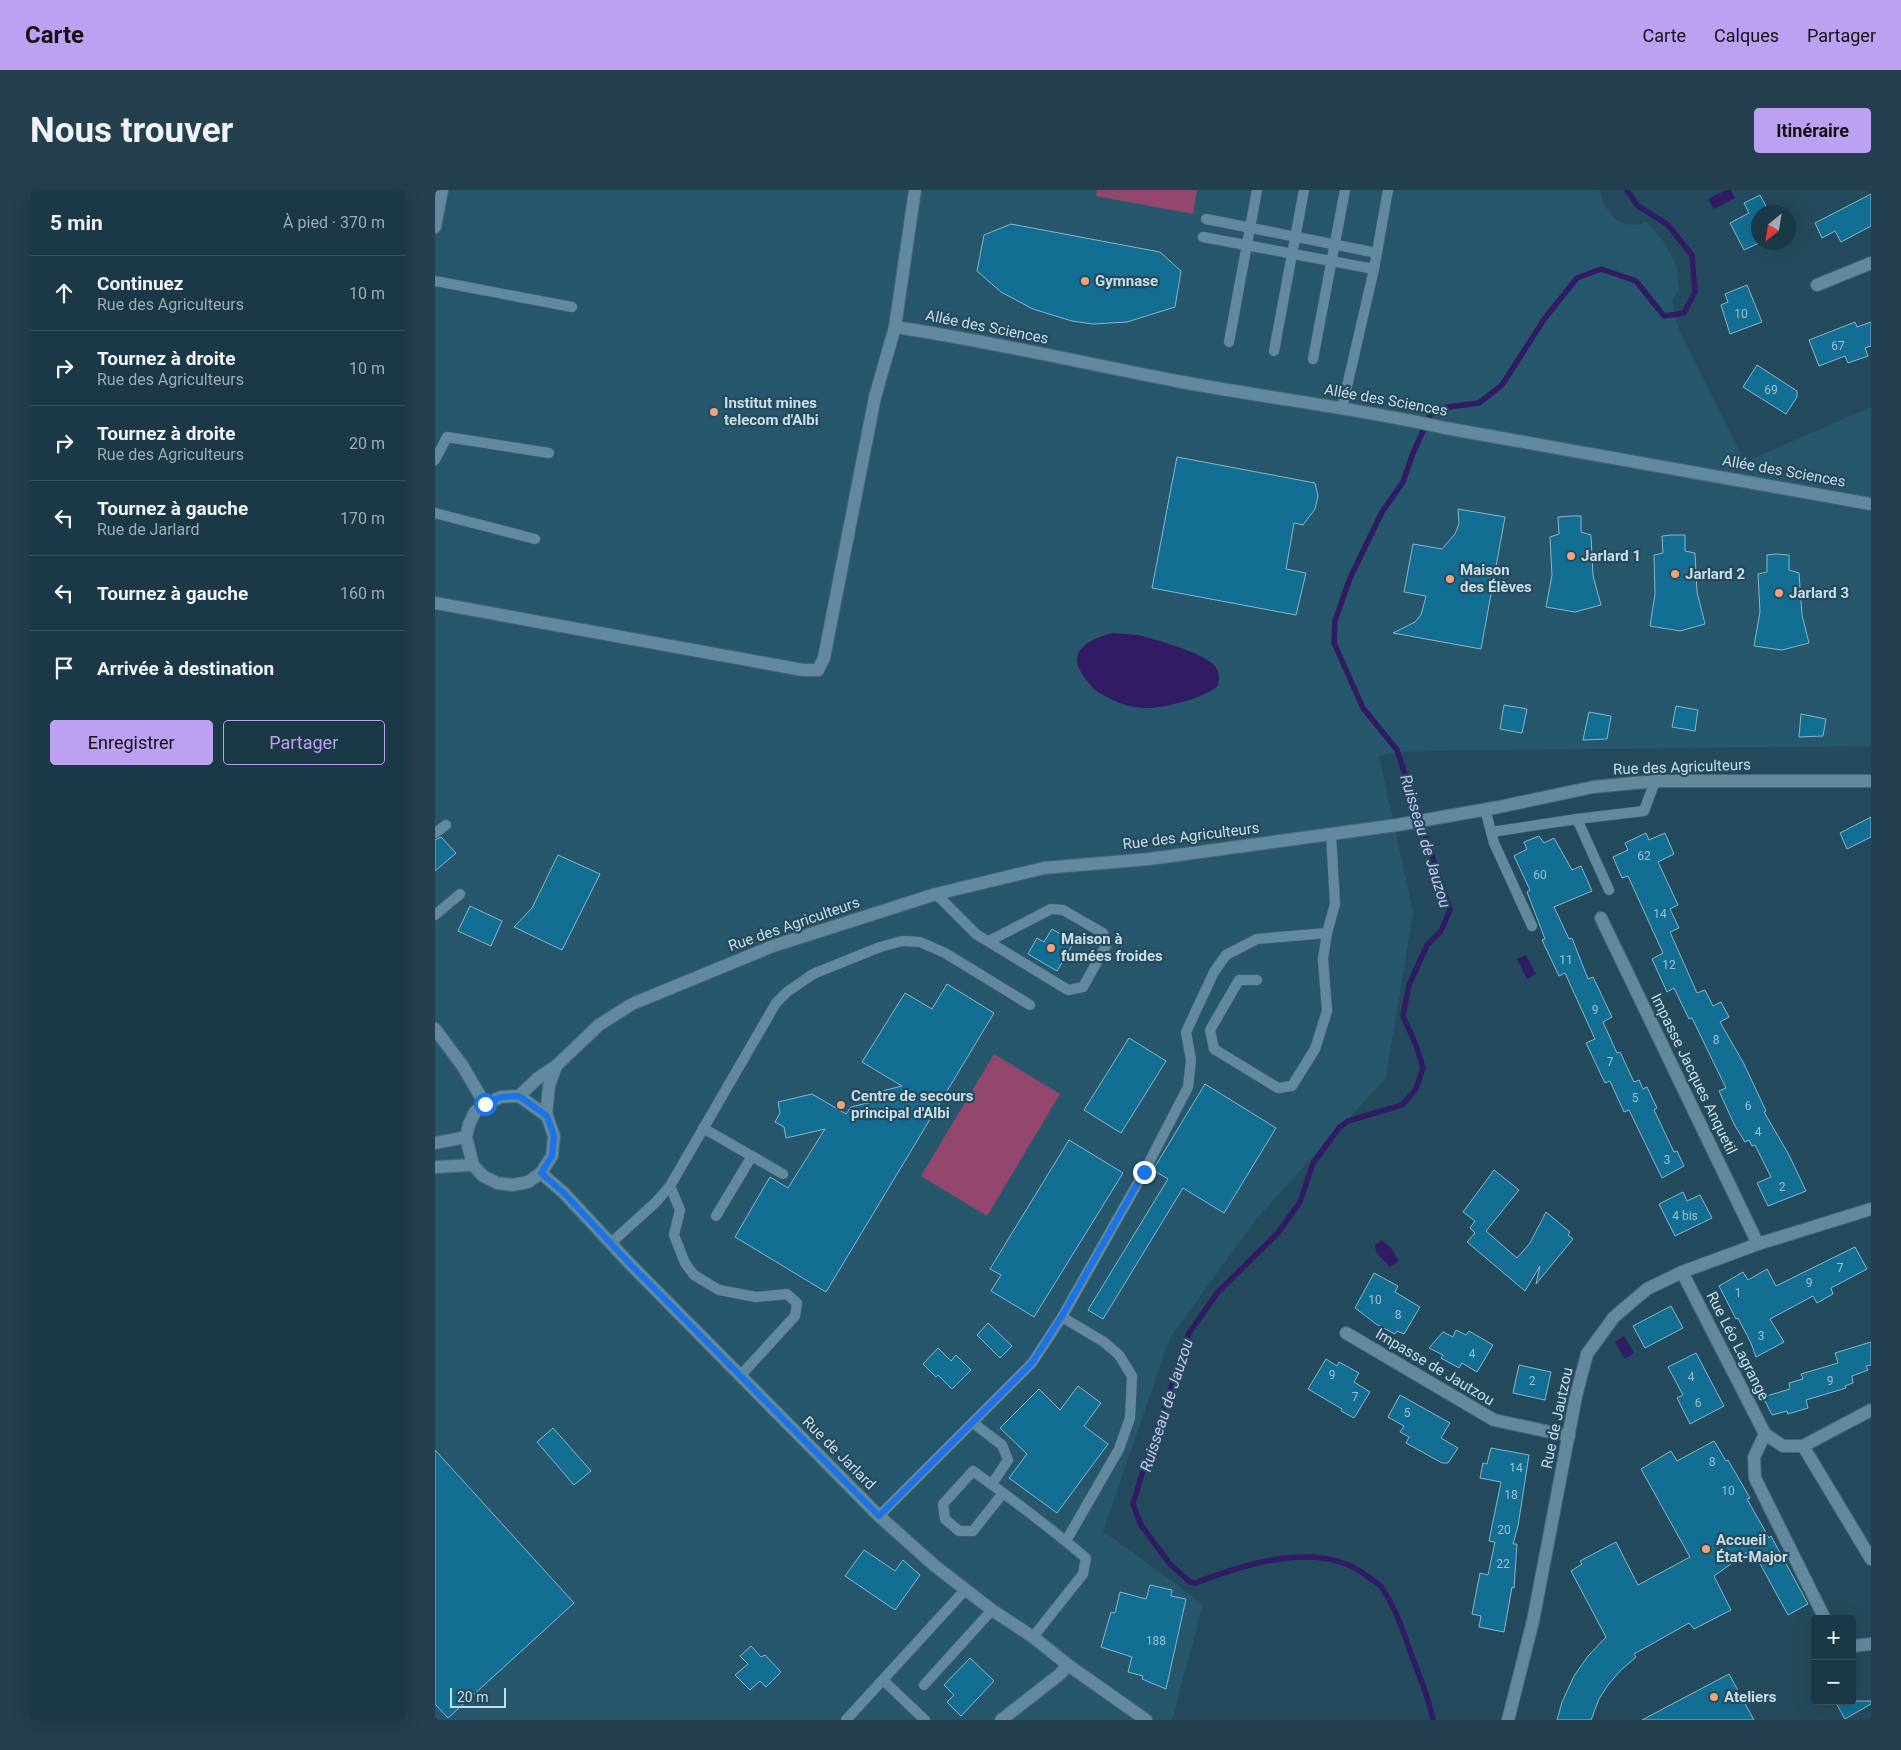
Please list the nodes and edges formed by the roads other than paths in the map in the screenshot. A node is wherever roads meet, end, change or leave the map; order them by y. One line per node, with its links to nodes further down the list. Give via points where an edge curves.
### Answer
1 (442, 190): 8 (street)
2 (915, 190): 22 (street)
3 (1257, 190): 9 (lane)
4 (1304, 190): 11 (lane)
5 (1345, 190): 13 (lane)
6 (1388, 190): 14 (lane)
7 (1206, 219): 9 (lane)
8 (435, 227)
9 (1250, 228): 11 (lane); 12 (lane)
10 (1203, 237): 12 (lane)
11 (1296, 237): 13 (lane); 15 (lane)
12 (1247, 245): 15 (lane); 23 (lane)
13 (1334, 245): 14 (lane); 16 (lane)
14 (1377, 253): 18 (lane)
15 (1293, 254): 16 (lane); 24 (lane)
16 (1332, 261): 18 (lane); 25 (lane)
17 (1871, 263): 20 (street)
18 (1374, 269): 26 (lane)
19 (435, 280): 21 (lane)
20 (1817, 285)
21 (572, 307)
22 (895, 327): 26 (street, Allée des Sciences, via 950,335 1178,382); 32 (street, via 875,397 824,658 818,670 803,670)
23 (1229, 342)
24 (1275, 351)
25 (1313, 359)
26 (1343, 408): 29 (street, Allée des Sciences)
27 (549, 452): 28 (lane, via 447,437)
28 (435, 460)
29 (1871, 504)
30 (435, 513): 31 (lane)
31 (535, 539)
32 (435, 603)
33 (1655, 781): 34 (street, Rue des Agriculteurs); 35 (street, Rue des Agriculteurs, via 1593,787); 36 (lane, via 1644,811)
34 (1871, 781)
35 (1485, 809): 38 (lane); 40 (street, Rue des Agriculteurs)
36 (1577, 820): 38 (lane); 41 (lane)
37 (446, 824): 39 (lane)
38 (1491, 832): 46 (lane)
39 (435, 833)
40 (1331, 834): 43 (street, Rue des Agriculteurs, via 1149,859 1044,868); 47 (lane, via 1335,904)
41 (1609, 890)
42 (460, 894): 44 (lane)
43 (936, 894): 48 (lane, via 976,934); 52 (street, Rue des Agriculteurs, via 773,946 632,1004 599,1024)
44 (435, 915)
45 (1601, 918): 68 (street, Impasse Jacques Anquetil)
46 (1532, 926)
47 (1327, 933): 49 (lane, via 1323,959 1327,1011 1315,1049 1292,1086 1278,1088 1214,1049 1210,1030 1239,980); 70 (lane, via 1257,939 1226,955 1218,966 1186,1032 1191,1060 1187,1086 1144,1172)
48 (989, 941): 48 (lane, via 1067,990 1083,987 1107,944 1103,933 1063,910 1051,909)
49 (1257, 980)
50 (1031, 1005): 56 (lane, via 945,953 920,942 902,941 879,948 813,974 787,992 776,1004)
51 (435, 1029): 54 (street, via 463,1065)
52 (555, 1066): 53 (street, Rue des Agriculteurs); 55 (street)
53 (519, 1096): 54 (street, via 501,1097); 55 (street)
54 (485, 1104): 57 (street, via 475,1112)
55 (546, 1115): 62 (street, via 554,1136 552,1156)
56 (703, 1128): 59 (lane); 64 (lane)
57 (466, 1137): 58 (street); 60 (street)
58 (435, 1143)
59 (752, 1156): 63 (lane); 66 (lane)
60 (473, 1165): 61 (street); 62 (street, via 483,1176 497,1183 513,1185 528,1182)
61 (435, 1167)
62 (541, 1173): 67 (street, Rue de Jarlard)
63 (783, 1174)
64 (671, 1186): 67 (lane); 72 (lane, via 679,1210 674,1235 685,1263 694,1275 719,1290 756,1297 787,1294 797,1303 795,1316)
65 (1871, 1209): 68 (street, Rue de Jautzou)
66 (716, 1216)
67 (611, 1242): 72 (street, Rue de Jarlard)
68 (1758, 1244): 69 (street, Rue de Jautzou)
69 (1682, 1272): 75 (street, Rue Léo Lagrange); 76 (street, Rue de Jautzou, via 1647,1289 1614,1317 1587,1354 1575,1396)
70 (1062, 1316): 74 (lane, via 1032,1363); 81 (lane, via 1104,1342 1119,1355 1132,1376 1131,1418 1119,1449)
71 (1346, 1333): 76 (street, Impasse de Jautzou, via 1494,1420)
72 (740, 1376): 80 (street, Rue de Jarlard)
73 (1871, 1410): 77 (street)
74 (973, 1423): 78 (lane, via 1002,1445 1008,1460); 80 (lane)
75 (1765, 1434): 77 (street, via 1783,1446); 85 (street, via 1754,1457 1755,1478)
76 (1569, 1436): 96 (street, Rue de Jautzou, via 1533,1621)
77 (1803, 1446): 82 (street)
78 (992, 1484): 79 (lane); 79 (lane, via 973,1471 943,1504 945,1519 959,1531 973,1531)
79 (1003, 1493): 81 (lane)
80 (879, 1516): 83 (street, Rue de Jarlard)
81 (1065, 1541): 86 (lane, via 1086,1558 1083,1574)
82 (1871, 1559)
83 (966, 1589): 84 (street, Rue de Jarlard); 90 (lane)
84 (992, 1610): 86 (street, Rue de Jarlard); 91 (lane)
85 (1823, 1615)
86 (1033, 1637): 89 (street, Rue de Jarlard)
87 (1871, 1644): 88 (street)
88 (1856, 1646)
89 (1068, 1665): 94 (street); 95 (street, Rue de Jarlard)
90 (883, 1680): 92 (lane); 93 (lane)
91 (924, 1685)
92 (846, 1720)
93 (925, 1720)
94 (1001, 1720)
95 (1146, 1720)
96 (1508, 1720)

